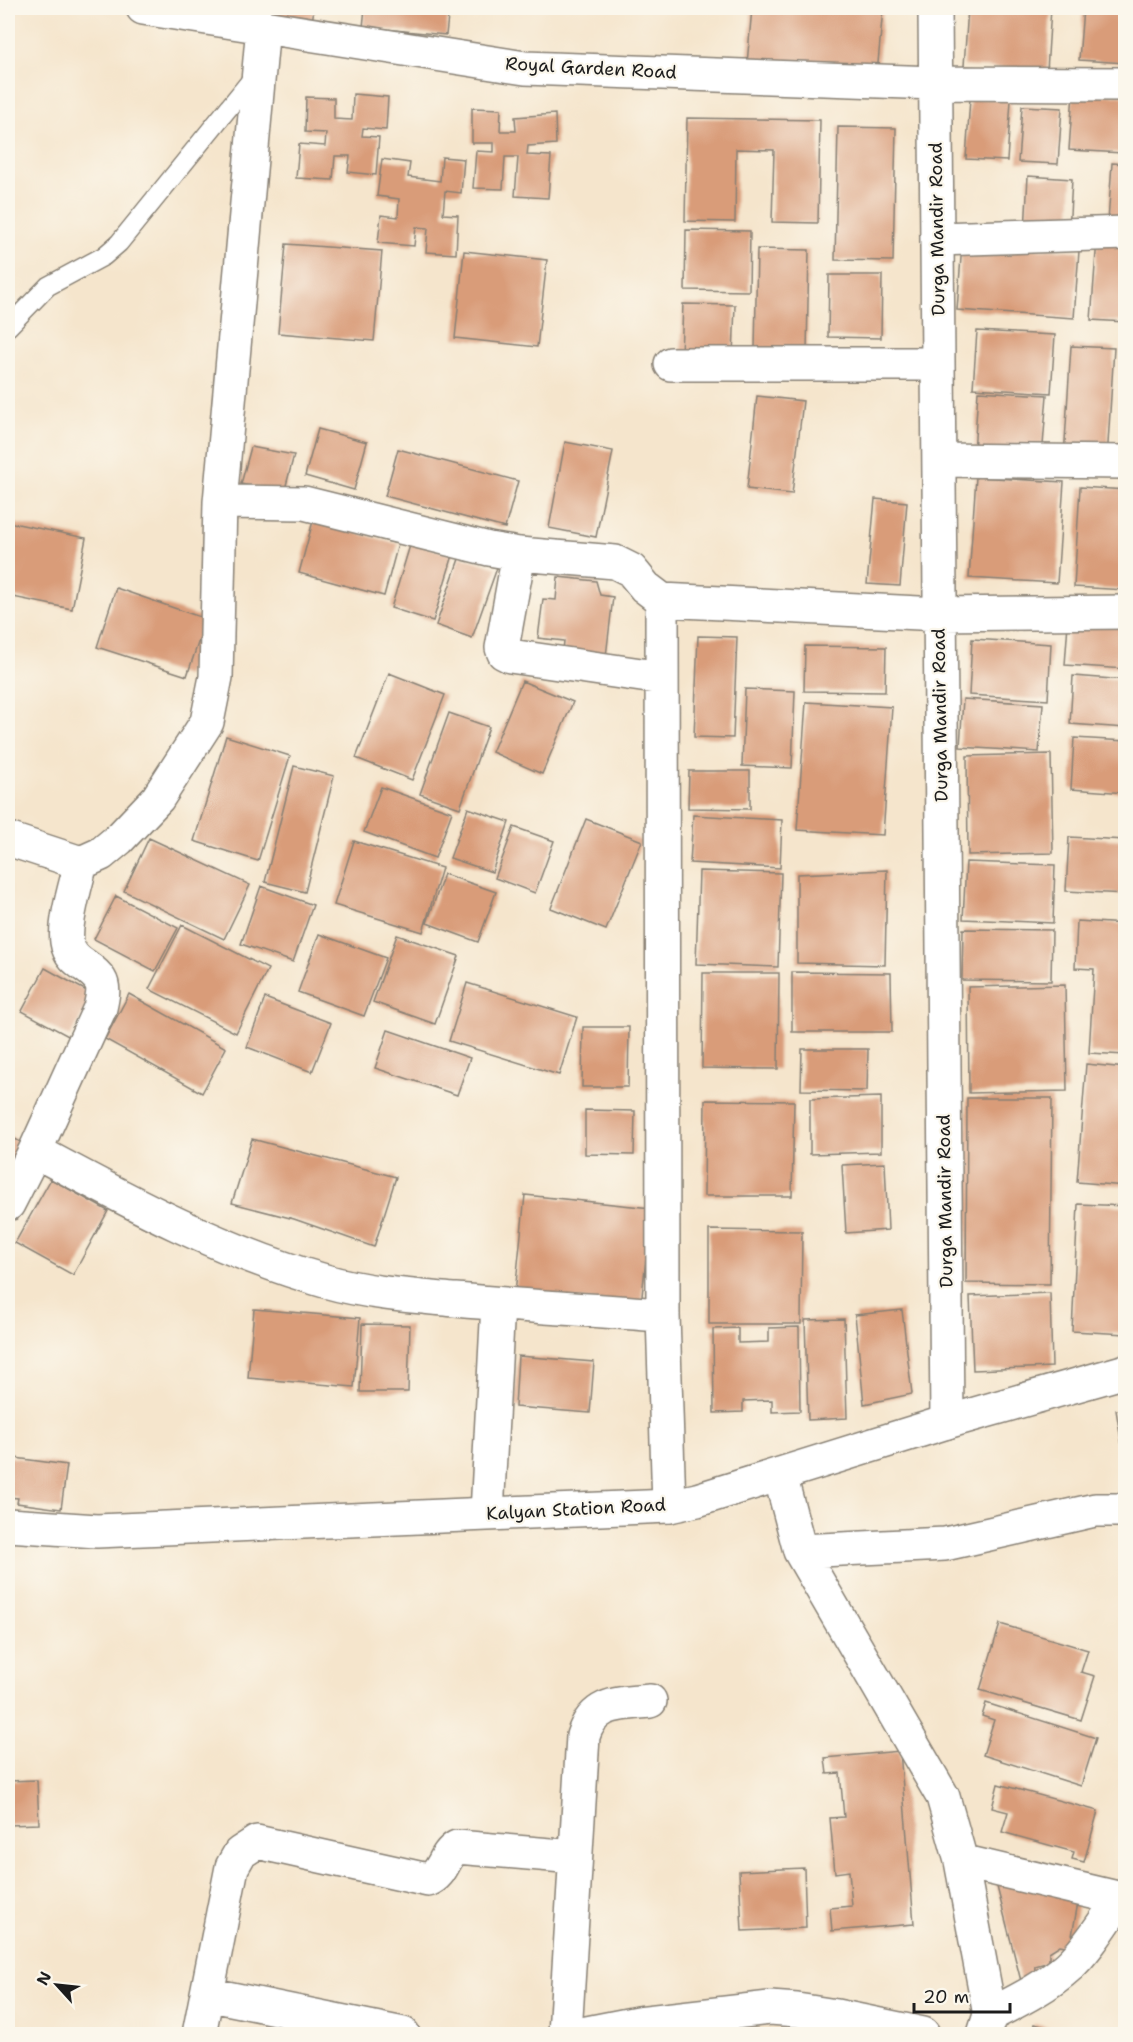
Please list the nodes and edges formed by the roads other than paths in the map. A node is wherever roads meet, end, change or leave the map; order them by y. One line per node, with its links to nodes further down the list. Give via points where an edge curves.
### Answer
1 (143, 8): 3 (street, Royal Garden Road)
2 (935, 8): 5 (street, Durga Mandir Road)
3 (263, 27): 4 (street); 5 (street, Royal Garden Road, via 525,68)
4 (259, 70): 9 (lane, via 119,243 104,256 48,286); 14 (street)
5 (935, 83): 6 (street, Royal Garden Road); 8 (street, Durga Mandir Road)
6 (1125, 84)
7 (1125, 233): 8 (street)
8 (937, 239): 11 (street, Durga Mandir Road)
9 (8, 327)
10 (671, 364): 11 (street)
11 (938, 364): 12 (street, Durga Mandir Road)
12 (939, 460): 13 (street); 19 (street, Durga Mandir Road)
13 (1125, 462)
14 (220, 502): 15 (street, via 304,503 489,549); 22 (street, via 216,677 207,722 158,798 119,839 101,854)
15 (518, 564): 16 (street); 17 (street, via 615,562 631,570); 20 (street, via 504,653)
16 (600, 578)
17 (662, 600): 19 (street); 20 (street)
18 (1125, 612): 19 (street)
19 (939, 614): 28 (street, Durga Mandir Road)
20 (662, 678): 26 (street)
21 (8, 839): 22 (street)
22 (81, 863): 23 (street, via 67,942 71,955 100,980 103,993 100,1008)
23 (35, 1151): 24 (street); 25 (street, via 139,1206 235,1250 325,1281 393,1294)
24 (8, 1204)
25 (498, 1304): 26 (street); 32 (street)
26 (663, 1315): 30 (street)
27 (1125, 1371): 28 (street, Kalyan Station Road)
28 (947, 1422): 29 (street, Kalyan Station Road)
29 (780, 1475): 30 (street, Kalyan Station Road); 34 (street)
30 (669, 1506): 32 (street, Kalyan Station Road)
31 (1125, 1510): 34 (street, via 1095,1510 945,1544)
32 (486, 1513): 33 (street, Kalyan Station Road, via 97,1531)
33 (8, 1525)
34 (800, 1551): 37 (street, via 943,1797)
35 (650, 1701): 36 (street, via 611,1706 596,1712 587,1722)
36 (575, 1857): 39 (street, via 457,1847 440,1872 428,1880 257,1842 240,1853 232,1867); 43 (street)
37 (961, 1861): 38 (street); 40 (street)
38 (1123, 1899): 40 (street, via 1070,1965)
39 (207, 1994): 41 (street); 42 (street)
40 (987, 2025)
41 (198, 2034)
42 (403, 2034)
43 (565, 2034)
44 (582, 2034): 45 (street, via 638,2023 770,2008 836,2016)
45 (923, 2034)

